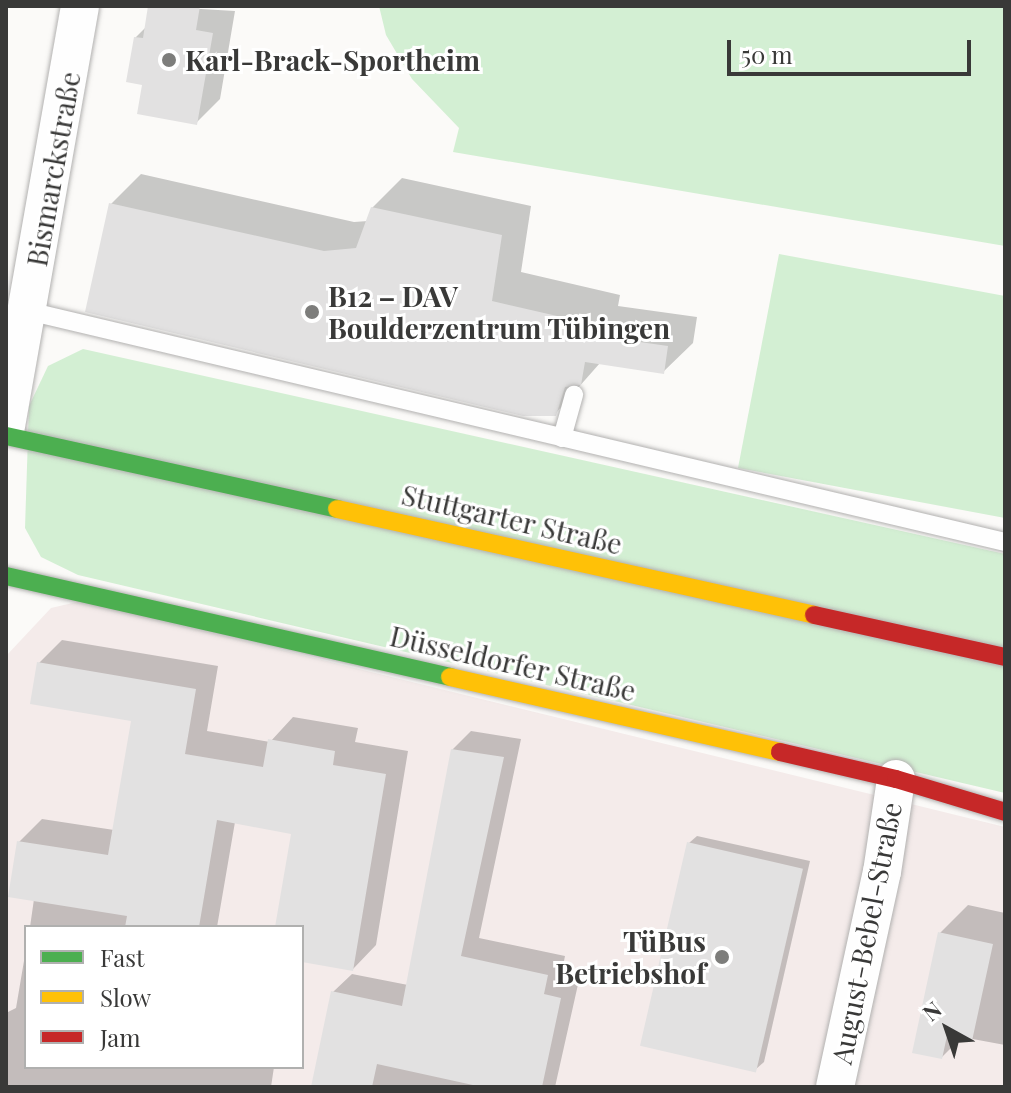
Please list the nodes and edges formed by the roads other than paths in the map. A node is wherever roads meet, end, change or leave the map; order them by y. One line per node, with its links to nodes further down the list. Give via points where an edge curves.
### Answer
1 (80, 6): 2 (street, Bismarckstraße)
2 (28, 311): 4 (street, Bismarckstraße); 6 (lane)
3 (574, 395): 6 (lane)
4 (6, 426)
5 (6, 436): 9 (street, Stuttgarter Straße)
6 (562, 438): 7 (lane)
7 (1005, 542)
8 (6, 576): 10 (street, Düsseldorfer Straße)
9 (1005, 657)
10 (896, 779): 11 (street, Düsseldorfer Straße); 12 (street, August-Bebel-Straße, via 882,872)
11 (1005, 812)
12 (835, 1087)

